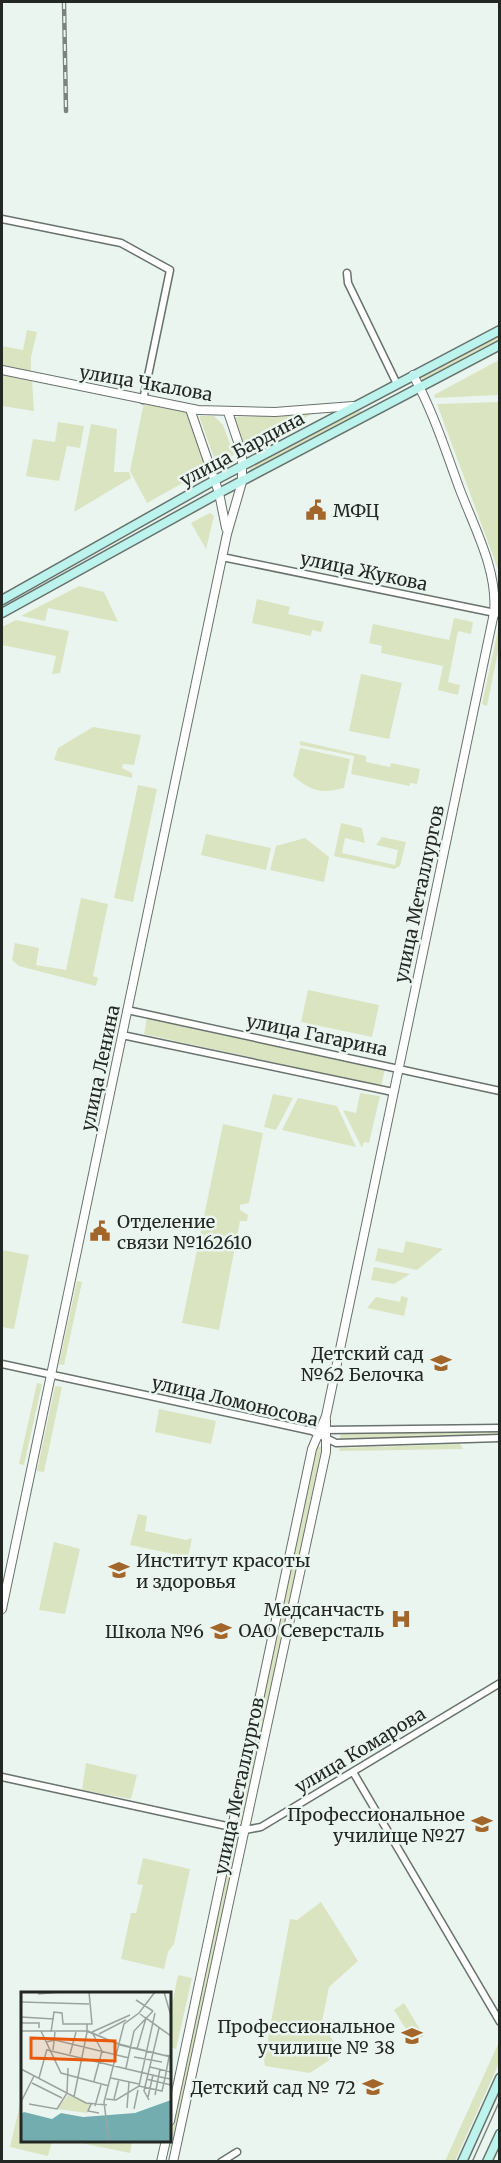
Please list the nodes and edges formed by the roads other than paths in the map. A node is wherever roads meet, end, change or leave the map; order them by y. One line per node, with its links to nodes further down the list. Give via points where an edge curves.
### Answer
1 (2, 219): 9 (street, via 121,243 170,270)
2 (347, 273): 7 (street, via 348,283)
3 (500, 330): 6 (main road, улица Бардина)
4 (500, 345): 8 (main road, улица Бардина)
5 (2, 370): 9 (street, улица Чкалова)
6 (413, 375): 7 (main road, улица Бардина); 8 (street, улица Металлургов)
7 (397, 384): 10 (main road, улица Бардина)
8 (420, 388): 15 (main road, улица Бардина); 21 (street, улица Металлургов, via 490,569)
9 (143, 400): 11 (street, улица Чкалова)
10 (358, 406): 12 (street, улица Чкалова); 13 (main road, улица Бардина)
11 (190, 409): 12 (street, улица Чкалова); 14 (street, улица Ленина)
12 (228, 412): 13 (street, улица Ленина, via 242,454)
13 (240, 468): 14 (main road, улица Бардина); 15 (street, улица Ленина)
14 (215, 481): 16 (street, улица Ленина); 19 (main road, улица Бардина)
15 (242, 482): 16 (main road, улица Бардина); 17 (street, улица Ленина)
16 (219, 493): 17 (street, улица Ленина); 20 (main road, улица Бардина)
17 (227, 534): 18 (street, улица Ленина)
18 (222, 556): 21 (street, улица Жукова); 22 (street, улица Ленина)
19 (2, 600)
20 (2, 611)
21 (497, 614): 24 (street, улица Металлургов)
22 (127, 1010): 23 (street, улица Ленина); 24 (street, улица Гагарина)
23 (122, 1035): 26 (street); 28 (street, улица Ленина)
24 (398, 1068): 25 (street, улица Гагарина); 26 (street, улица Металлургов)
25 (500, 1090)
26 (393, 1092): 30 (street, улица Металлургов)
27 (2, 1364): 28 (street, улица Ломоносова)
28 (51, 1374): 30 (street, улица Ломоносова); 32 (street, улица Ленина)
29 (500, 1428): 30 (street, улица Ломоносова)
30 (320, 1433): 31 (street, улица Ломоносова, via 336,1443); 36 (street, улица Металлургов, via 312,1449); 37 (street, улица Металлургов, via 326,1452)
31 (500, 1438)
32 (2, 1609)
33 (500, 1683): 34 (street, улица Комарова)
34 (353, 1772): 37 (street, улица Комарова, via 261,1827); 38 (street)
35 (2, 1777): 36 (street)
36 (232, 1826): 37 (street); 40 (street, улица Металлургов)
37 (245, 1830): 44 (street, улица Металлургов)
38 (500, 2022)
39 (500, 2078): 47 (main road)
40 (171, 2116)
41 (500, 2134): 48 (main road)
42 (165, 2142): 45 (street)
43 (237, 2152): 46 (street)
44 (175, 2161)
45 (161, 2162)
46 (221, 2162)
47 (462, 2162)
48 (487, 2162)

